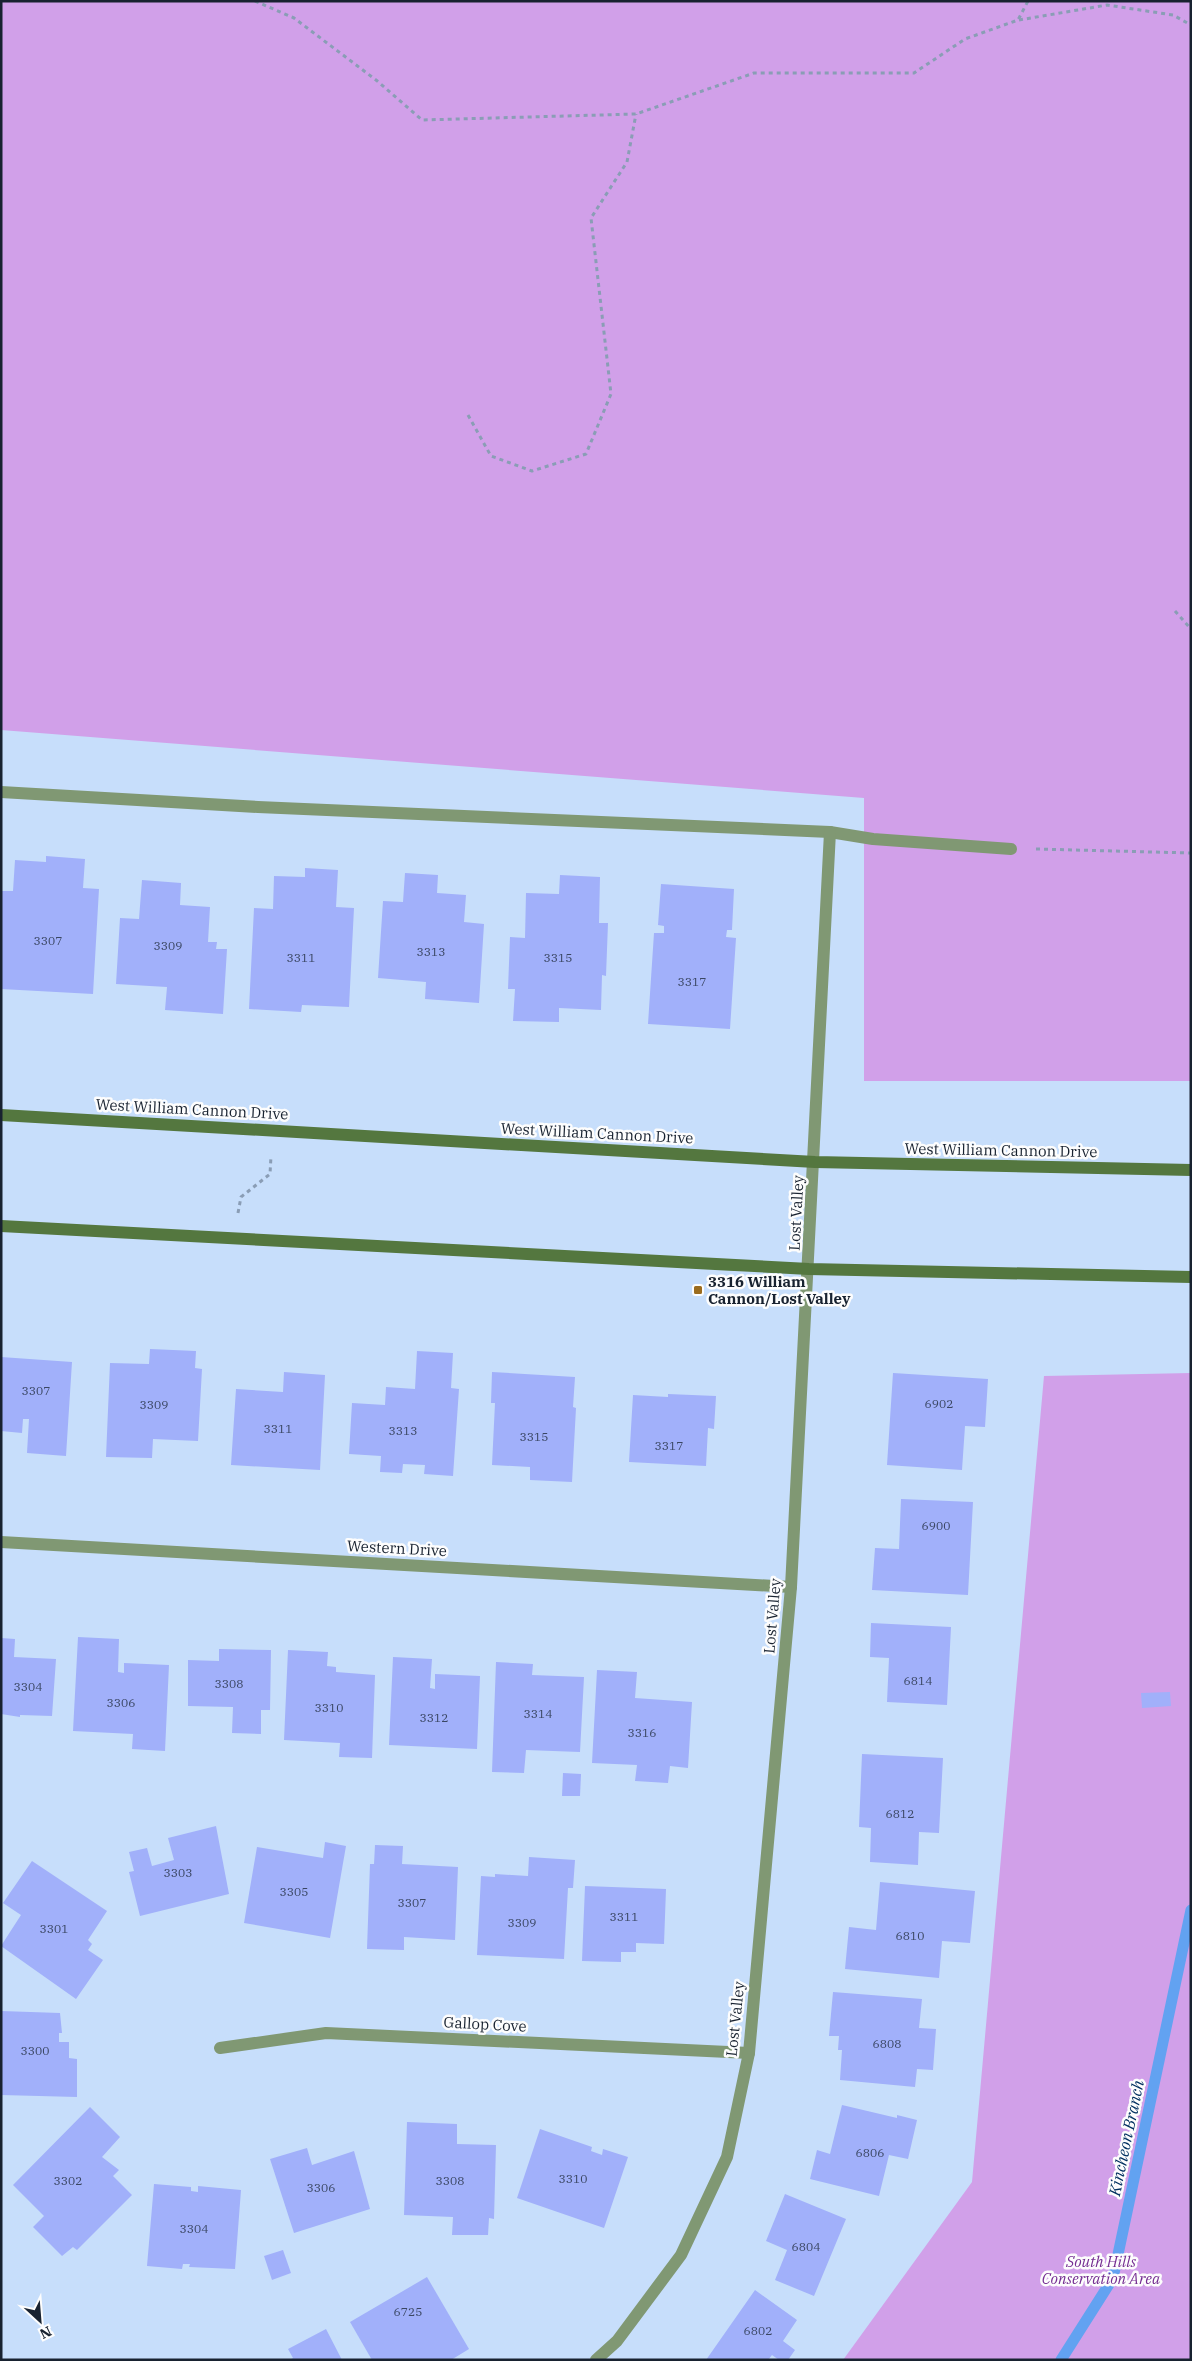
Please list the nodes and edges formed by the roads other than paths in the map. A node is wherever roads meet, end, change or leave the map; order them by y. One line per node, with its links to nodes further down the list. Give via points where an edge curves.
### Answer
1 (1, 792): 2 (street)
2 (830, 832): 3 (street, via 873,839); 5 (street, Lost Valley)
3 (1011, 849)
4 (1, 1115): 5 (main road, West William Cannon Drive)
5 (814, 1162): 6 (main road, West William Cannon Drive); 8 (street, Lost Valley)
6 (1191, 1170)
7 (1, 1226): 8 (main road)
8 (809, 1269): 9 (main road); 11 (street, Lost Valley)
9 (1191, 1277)
10 (1, 1542): 11 (street, Western Drive)
11 (791, 1587): 13 (street, Lost Valley)
12 (220, 2048): 13 (street, Gallop Cove, via 326,2033)
13 (749, 2053): 14 (street, Lost Valley, via 727,2157 681,2255 617,2341)
14 (596, 2360)

